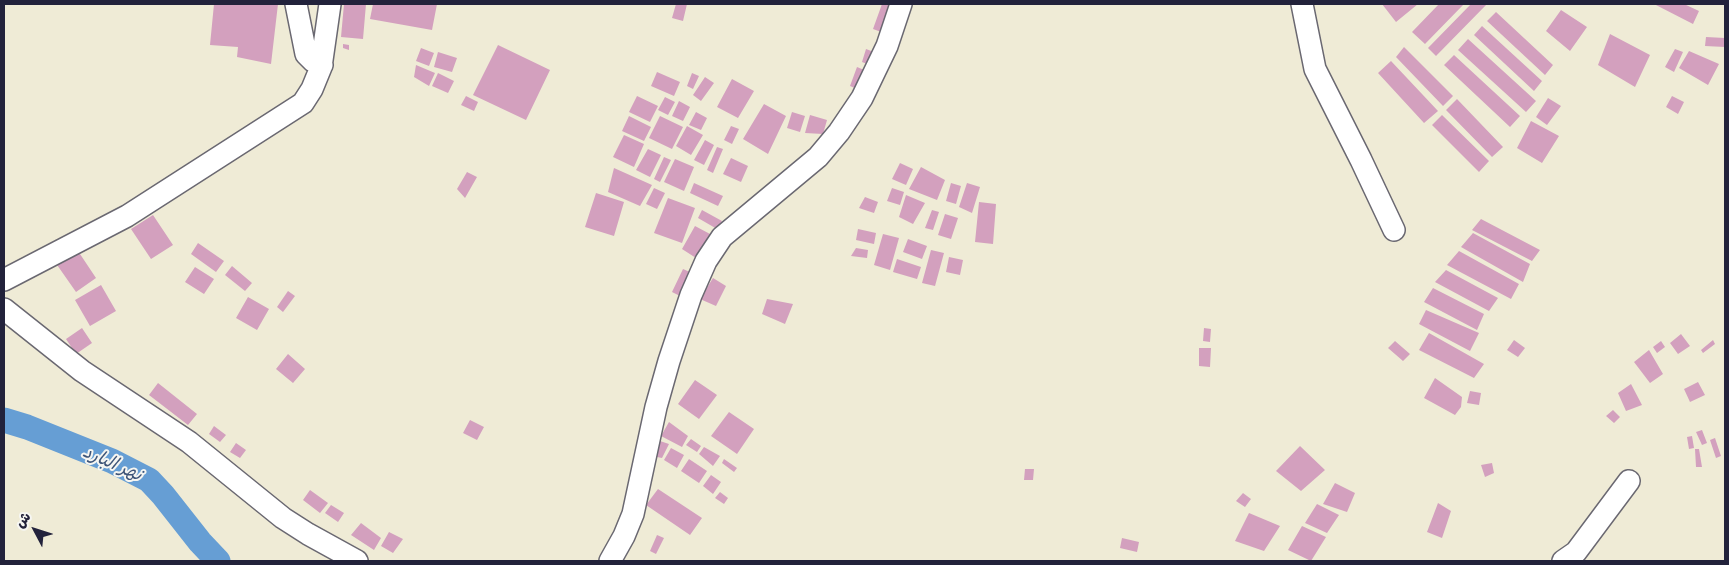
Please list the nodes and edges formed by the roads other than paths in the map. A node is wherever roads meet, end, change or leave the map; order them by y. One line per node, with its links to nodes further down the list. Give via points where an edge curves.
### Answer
1 (296, 4): 5 (street, via 306,54 313,62)
2 (330, 4): 5 (street)
3 (901, 4): 11 (street, via 887,46 862,98 839,132 818,157 722,237 706,261 669,361 633,514)
4 (1302, 4): 6 (street, via 1315,69)
5 (322, 65): 7 (street, via 312,89 292,112 127,216)
6 (1394, 230)
7 (4, 280)
8 (4, 309): 10 (street, via 82,371 189,442 283,518)
9 (1629, 481): 12 (street, via 1576,552)
10 (357, 561)
11 (610, 561)
12 (1563, 561)

